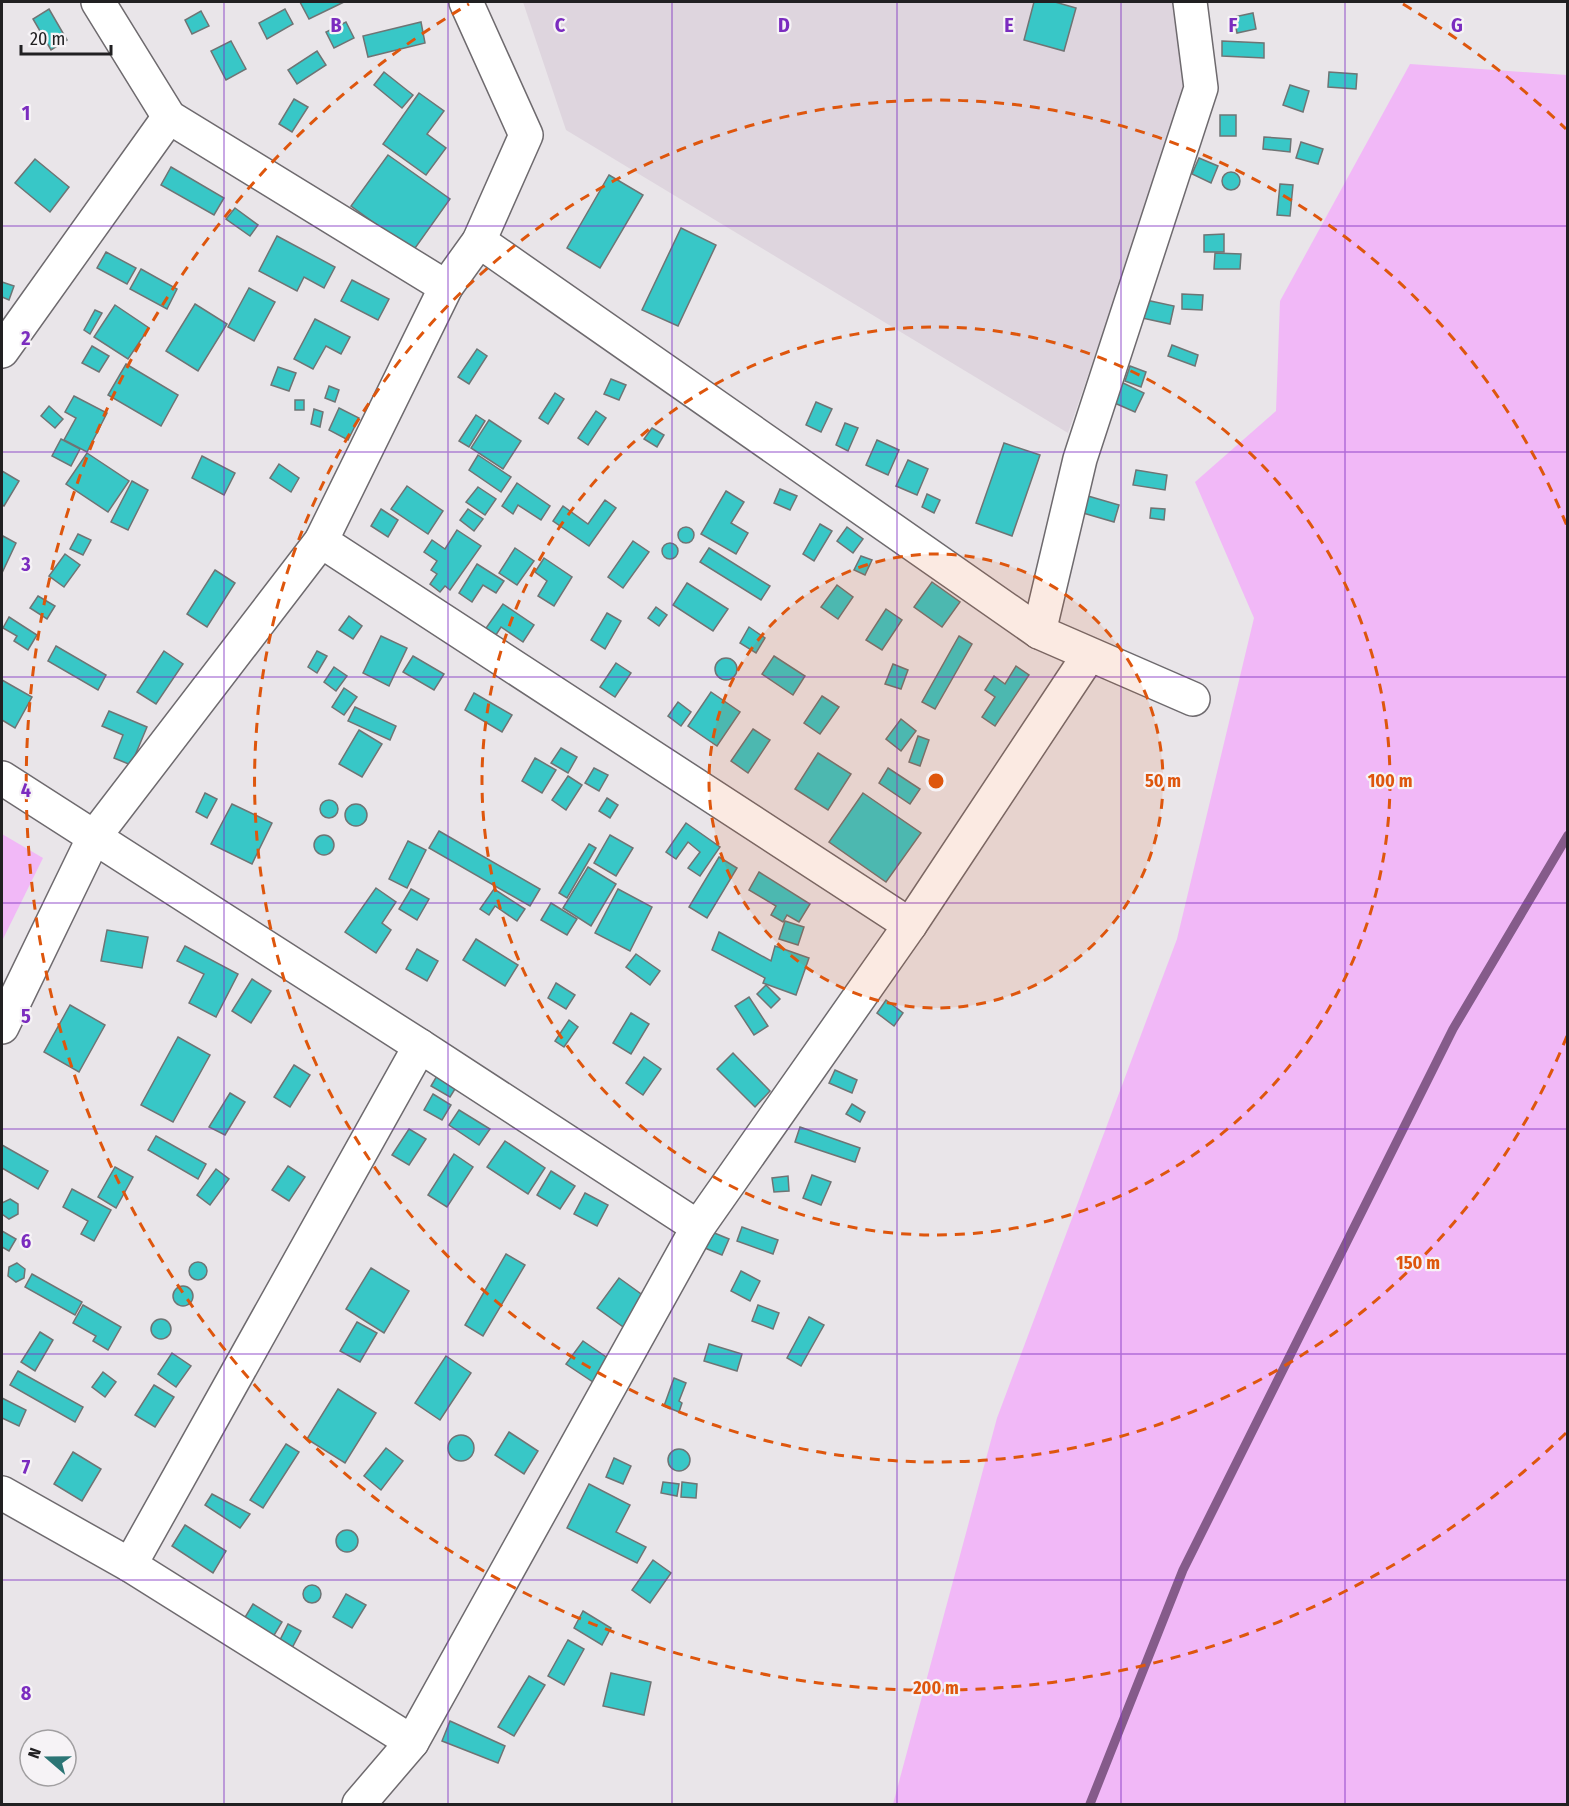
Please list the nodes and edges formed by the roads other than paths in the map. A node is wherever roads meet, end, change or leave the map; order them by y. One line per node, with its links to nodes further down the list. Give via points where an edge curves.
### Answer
1 (98, 2): 4 (street)
2 (466, 2): 5 (street, via 526,135)
3 (1190, 2): 9 (street, via 1201,88 1080,459)
4 (169, 117): 6 (street); 7 (street)
5 (479, 241): 6 (street); 9 (street)
6 (446, 287): 8 (street)
7 (2, 347)
8 (321, 541): 13 (street); 14 (street)
9 (1040, 632): 10 (street)
10 (1089, 655): 11 (street); 14 (street)
11 (1193, 699)
12 (2, 778): 13 (street)
13 (94, 837): 15 (street); 16 (street)
14 (910, 925): 17 (street)
15 (2, 1027)
16 (420, 1046): 17 (street); 19 (street)
17 (698, 1227): 20 (street)
18 (2, 1493): 19 (street)
19 (130, 1565): 20 (street)
20 (412, 1742): 21 (street)
21 (359, 1804)

